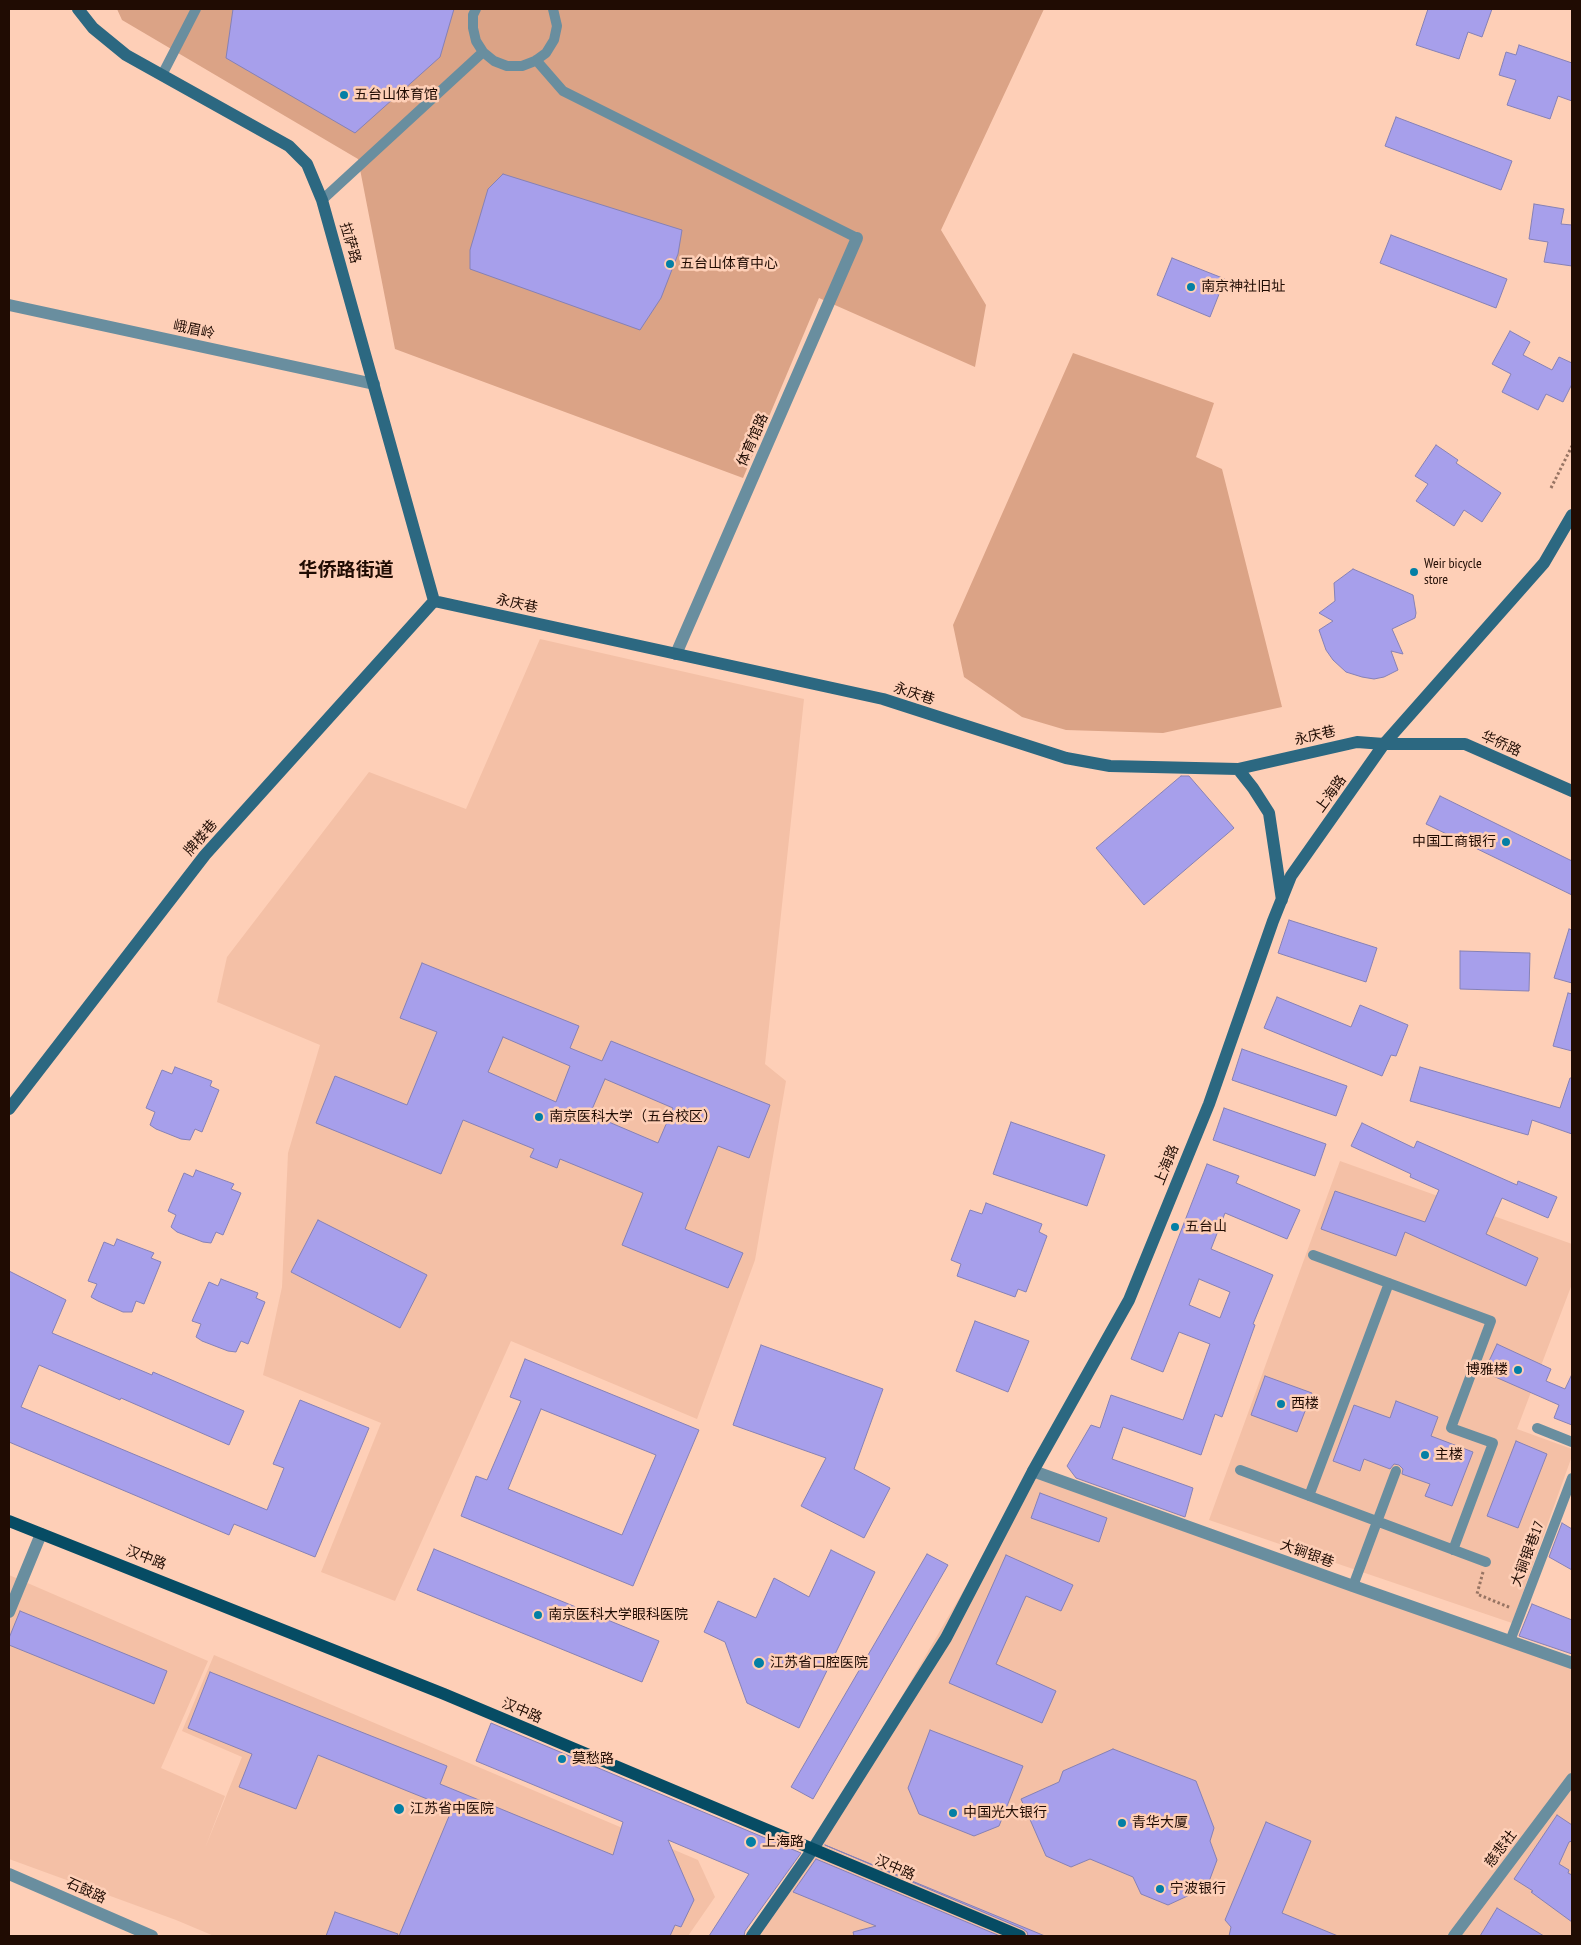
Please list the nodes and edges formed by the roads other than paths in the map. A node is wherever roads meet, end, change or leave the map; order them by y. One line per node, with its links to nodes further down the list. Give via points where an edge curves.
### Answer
1 (78, 9): 7 (street, 拉萨路, via 93,28 126,55)
2 (196, 9): 7 (lane)
3 (476, 9): 5 (lane, via 472,28)
4 (553, 9): 6 (lane, via 557,26 554,40)
5 (482, 52): 6 (lane, via 507,66 522,66); 8 (lane)
6 (536, 60): 9 (lane, via 563,90)
7 (162, 75): 8 (street, 拉萨路, via 298,153 307,164)
8 (322, 200): 11 (street, 拉萨路)
9 (857, 238): 14 (street, 体育馆路)
10 (9, 305): 11 (street, 峨眉岭)
11 (374, 384): 13 (street, 拉萨路)
12 (1572, 515): 15 (street, 上海路, via 1544,563)
13 (434, 601): 14 (street, 永庆巷); 19 (street, 牌楼巷, via 205,855)
14 (676, 654): 16 (street, 永庆巷, via 882,699 1066,758 1110,766)
15 (1384, 744): 16 (street, 永庆巷, via 1357,742); 17 (street, 华侨路, via 1464,744); 18 (street, 上海路, via 1292,876)
16 (1238, 769): 18 (street, via 1269,813)
17 (1572, 792)
18 (1282, 900): 25 (street, 上海路, via 1208,1104 1129,1300)
19 (9, 1109)
20 (1313, 1255): 21 (lane)
21 (1389, 1283): 28 (lane); 32 (lane, via 1491,1321 1451,1428 1493,1443)
22 (1537, 1428): 23 (lane)
23 (1572, 1442)
24 (1240, 1470): 28 (lane)
25 (1033, 1471): 34 (street, 大锏银巷); 39 (street, 上海路, via 946,1638)
26 (1396, 1471): 30 (lane)
27 (1572, 1478): 36 (lane, 大锏银巷17)
28 (1309, 1496): 30 (lane)
29 (9, 1521): 31 (main road, 汉中路)
30 (1377, 1522): 32 (lane); 34 (lane)
31 (41, 1534): 35 (street); 39 (main road, 汉中路, via 444,1694)
32 (1453, 1550): 33 (lane)
33 (1486, 1562)
34 (1353, 1586): 36 (street, 大锏银巷)
35 (9, 1612)
36 (1510, 1641): 37 (street, 大锏银巷)
37 (1572, 1663)
38 (1572, 1779): 44 (street, 慈悲社)
39 (813, 1849): 42 (street); 43 (main road, 汉中路)
40 (9, 1874): 41 (street, 石鼓路)
41 (152, 1936)
42 (752, 1936)
43 (1020, 1936)
44 (1454, 1936)

